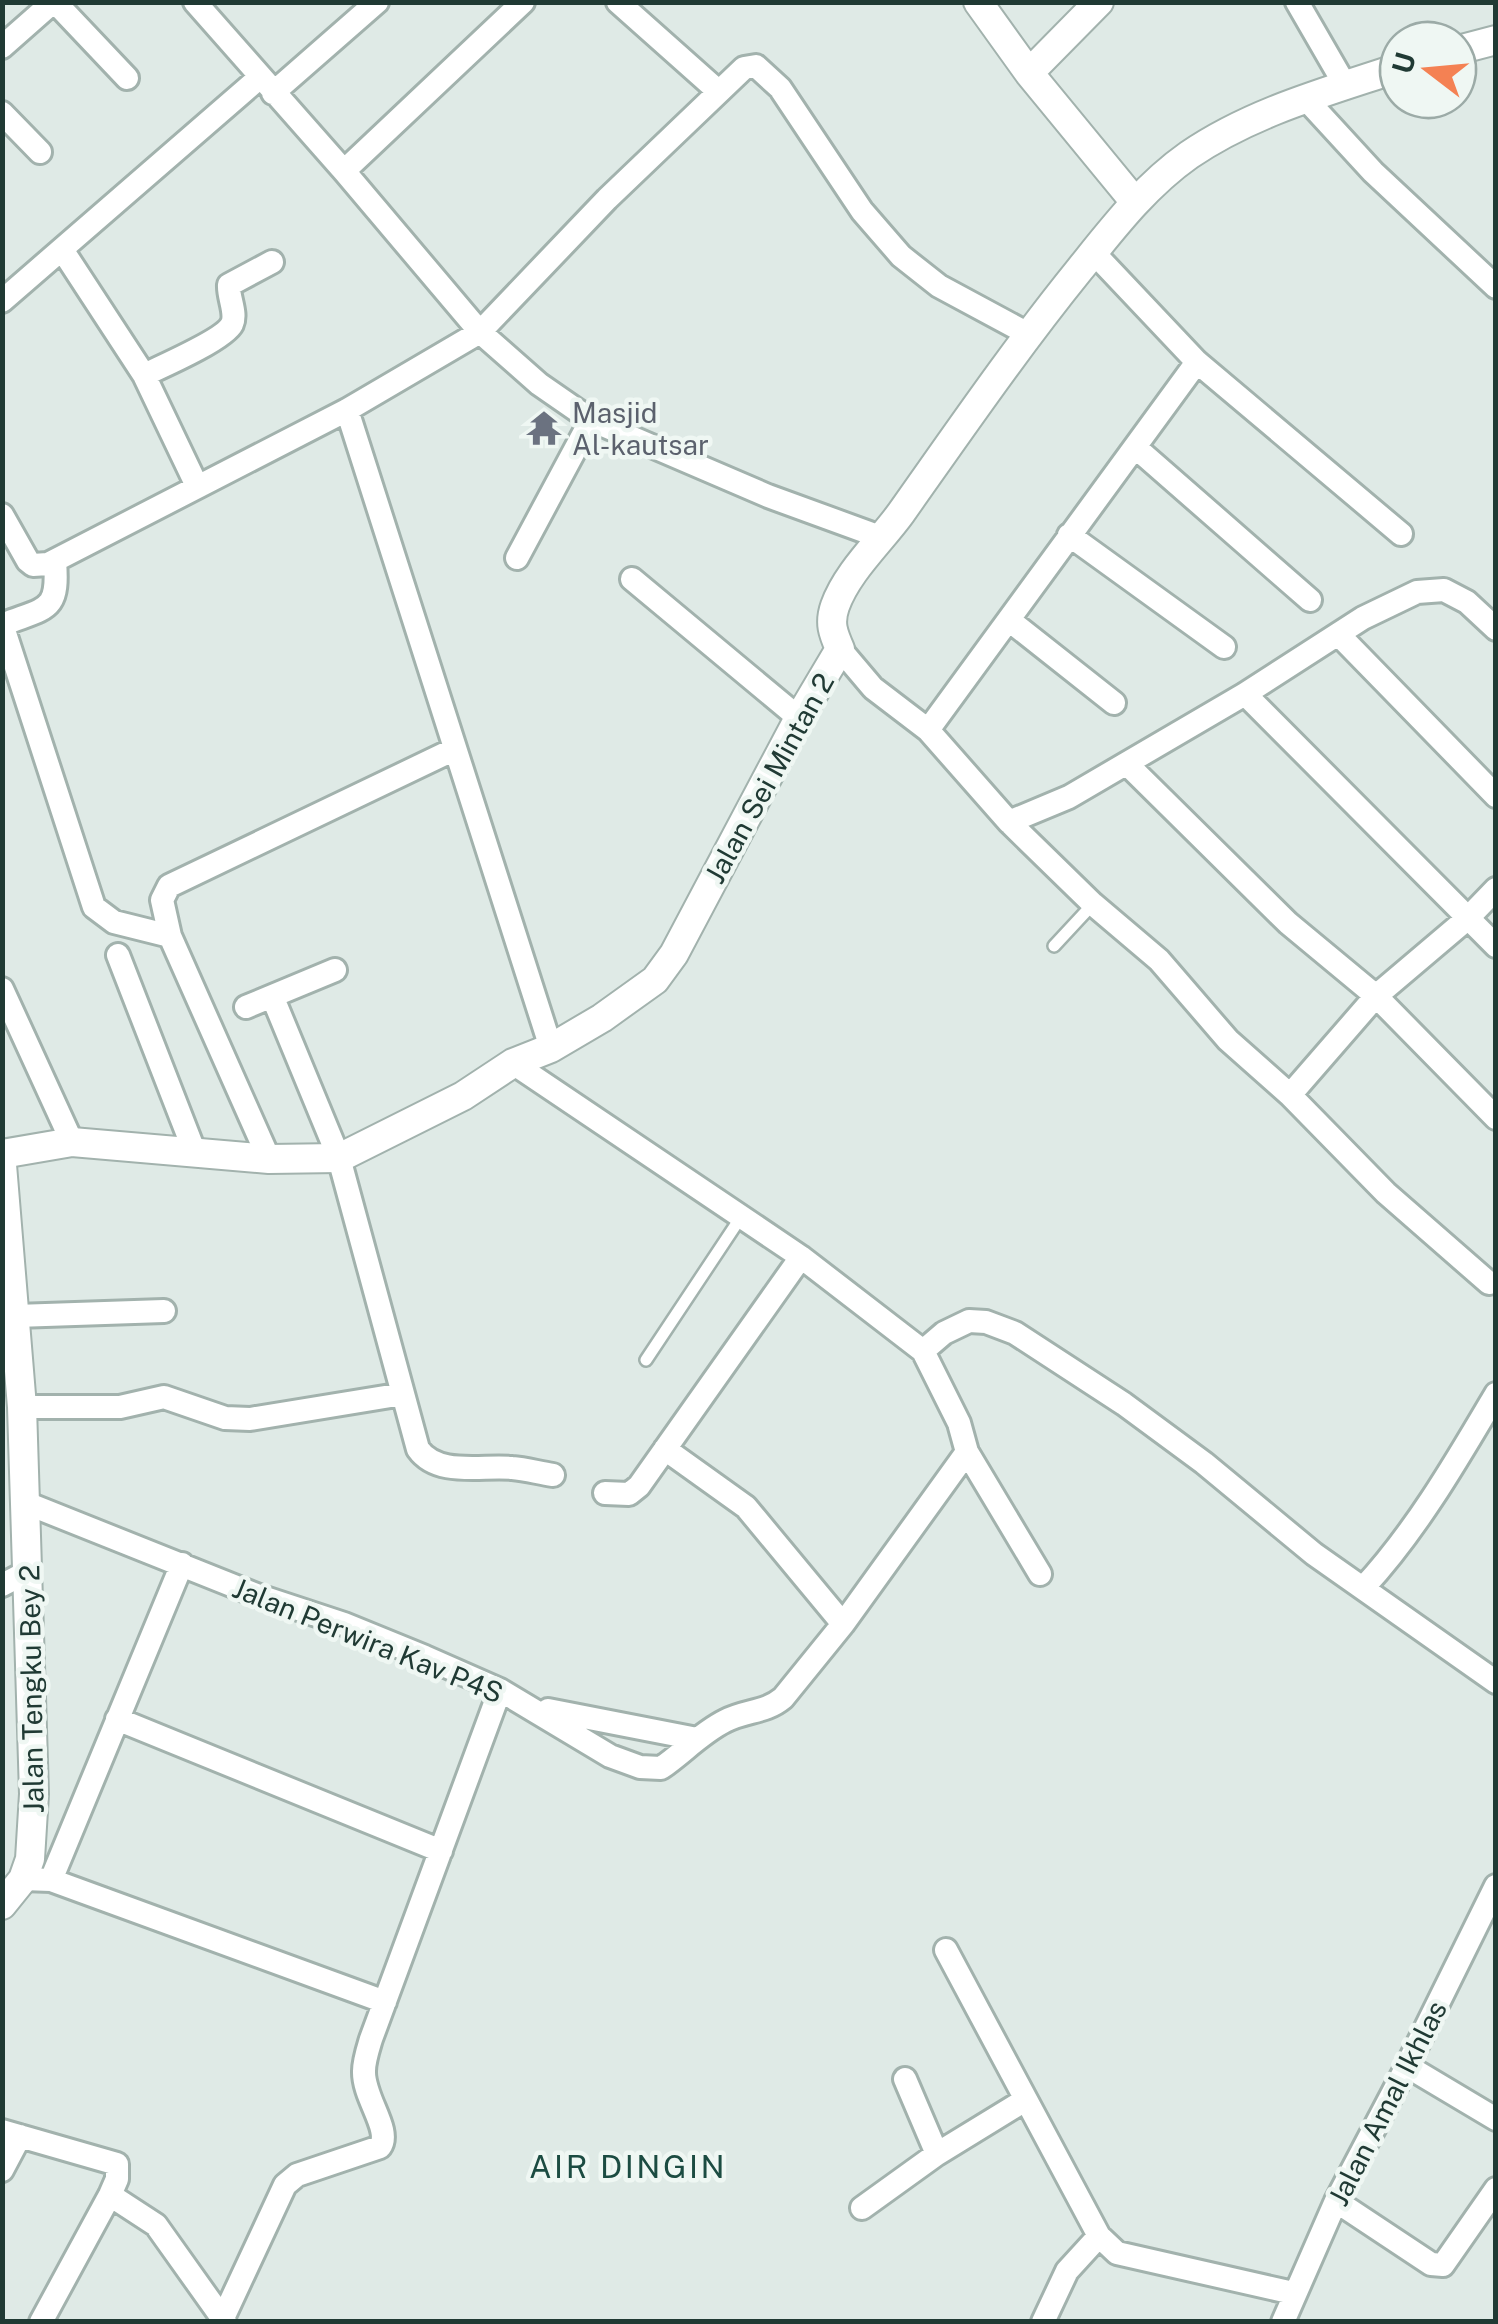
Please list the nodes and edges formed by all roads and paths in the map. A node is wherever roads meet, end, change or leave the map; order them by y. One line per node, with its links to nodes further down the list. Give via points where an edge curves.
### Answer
1 (54, 2): 9 (street); 12 (street)
2 (195, 2): 13 (street)
3 (377, 2): 13 (street)
4 (524, 2): 19 (street)
5 (618, 2): 15 (street)
6 (978, 2): 10 (street)
7 (1297, 2): 14 (street)
8 (1094, 4): 10 (street)
9 (2, 47)
10 (1029, 73): 20 (street)
11 (1378, 74): 14 (street, Jalan Sei Mintan 2)
12 (127, 78)
13 (266, 85): 19 (street); 21 (street)
14 (1345, 85): 16 (street, Jalan Sei Mintan 2)
15 (718, 91): 26 (street); 27 (street, via 744,68 765,72 901,256 939,286)
16 (1305, 98): 20 (street, Jalan Sei Mintan 2, via 1190,155); 24 (street)
17 (2, 113): 18 (street)
18 (40, 152)
19 (344, 171): 26 (street)
20 (1135, 202): 22 (street, Jalan Sei Mintan 2)
21 (62, 252): 25 (street); 29 (street)
22 (1094, 252): 27 (street, Jalan Sei Mintan 2); 28 (street)
23 (272, 262): 29 (street, via 229,285 230,328)
24 (1496, 287)
25 (2, 301)
26 (480, 332): 30 (street); 31 (street)
27 (1028, 334): 37 (street, Jalan Sei Mintan 2)
28 (1198, 362): 32 (street); 35 (street)
29 (144, 376): 33 (street)
30 (347, 410): 33 (street); 52 (street)
31 (592, 420): 37 (street); 38 (street)
32 (1135, 447): 36 (street); 41 (street)
33 (197, 486): 39 (street)
34 (2, 516): 39 (street, via 33,566)
35 (1402, 534)
36 (1069, 535): 42 (street); 46 (street)
37 (883, 538): 47 (street, Jalan Sei Mintan 2, via 835,605 831,627)
38 (516, 558)
39 (55, 561): 43 (street, via 53,600)
40 (632, 579): 50 (street)
41 (1310, 600)
42 (1010, 620): 49 (street); 51 (street)
43 (3, 624): 59 (street, via 94,907 114,922)
44 (1496, 629): 45 (street, via 1444,590 1417,592)
45 (1339, 635): 48 (street); 54 (street)
46 (1224, 647)
47 (840, 649): 50 (street, Jalan Sei Mintan 2); 51 (street, via 873,688)
48 (1246, 694): 53 (street); 58 (street)
49 (1114, 702)
50 (799, 718): 68 (street, Jalan Sei Mintan 2, via 655,980)
51 (928, 730): 55 (street)
52 (455, 748): 59 (street, via 169,886 162,900); 68 (street)
53 (1126, 764): 55 (street); 65 (street, via 1288,923)
54 (1496, 796)
55 (1010, 822): 57 (street)
56 (1496, 889): 58 (street)
57 (1093, 904): 60 (lane); 70 (street, via 1159,960 1228,1040)
58 (1468, 918): 61 (street); 65 (street)
59 (170, 936): 76 (street)
60 (1054, 946)
61 (1496, 946)
62 (118, 955): 73 (street)
63 (336, 970): 66 (street)
64 (2, 989): 72 (street)
65 (1376, 996): 70 (street); 71 (street)
66 (273, 998): 67 (street); 75 (street)
67 (246, 1007)
68 (551, 1048): 69 (street, Jalan Sei Mintan 2)
69 (513, 1063): 75 (street, Jalan Sei Mintan 2, via 463,1096); 78 (street)
70 (1290, 1094): 80 (street, via 1386,1194)
71 (1496, 1118)
72 (72, 1142): 73 (street, Jalan Sei Mintan 2); 74 (street, Jalan Sei Mintan 2)
73 (195, 1153): 76 (street, Jalan Sei Mintan 2)
74 (2, 1154)
75 (339, 1158): 76 (street, Jalan Sei Mintan 2); 86 (street)
76 (269, 1159)
77 (2, 1165): 82 (street, Jalan Tengku Bey 2)
78 (741, 1217): 79 (street); 84 (lane)
79 (802, 1257): 83 (street); 89 (street)
80 (1493, 1285)
81 (164, 1311): 82 (street)
82 (16, 1316): 85 (street, Jalan Tengku Bey 2)
83 (923, 1351): 90 (street); 98 (street, via 969,1322 1015,1333 1140,1416)
84 (646, 1360)
85 (11, 1367): 88 (street, Jalan Tengku Bey 2)
86 (403, 1394): 88 (street, via 250,1419 225,1418 164,1397 120,1407); 91 (street, via 426,1460)
87 (1496, 1394): 98 (street, via 1390,1560)
88 (22, 1407): 93 (street, Jalan Tengku Bey 2)
89 (664, 1449): 92 (street, via 629,1494); 99 (street, via 746,1507)
90 (967, 1452): 96 (street); 99 (street, Jalan Perwira Kav P4S)
91 (553, 1475)
92 (605, 1493)
93 (26, 1502): 94 (street, Jalan Perwira Kav P4S); 95 (street, Jalan Tengku Bey 2)
94 (182, 1564): 101 (street, Jalan Perwira Kav P4S); 103 (street)
95 (29, 1571): 97 (street); 106 (street, Jalan Tengku Bey 2, via 30,1860)
96 (1040, 1574)
97 (2, 1585)
98 (1364, 1588): 100 (street)
99 (844, 1624): 104 (street, Jalan Perwira Kav P4S, via 772,1708 727,1720)
100 (1496, 1682)
101 (500, 1690): 102 (street, Jalan Perwira Kav P4S); 105 (street)
102 (527, 1706): 104 (street); 104 (street, Jalan Perwira Kav P4S, via 640,1767 662,1768)
103 (117, 1719): 105 (street); 106 (street)
104 (696, 1739)
105 (440, 1851): 110 (street)
106 (37, 1879): 108 (street, Jalan Tengku Bey 2); 110 (street)
107 (1496, 1886): 111 (street, Jalan Amal Ikhlas)
108 (2, 1904)
109 (946, 1950): 113 (street)
110 (384, 2002): 124 (street, via 364,2072 384,2142 285,2185)
111 (1407, 2066): 114 (street); 120 (street, Jalan Amal Ikhlas)
112 (906, 2079): 116 (street)
113 (1025, 2100): 116 (street); 122 (street)
114 (1496, 2118)
115 (11, 2134): 117 (street); 119 (street, via 117,2164)
116 (937, 2154): 121 (street)
117 (2, 2170)
118 (1496, 2189): 120 (street, via 1443,2265 1431,2264)
119 (110, 2196): 124 (street, via 156,2225); 125 (street)
120 (1336, 2201): 123 (street, Jalan Amal Ikhlas)
121 (862, 2208)
122 (1099, 2236): 123 (street, via 1118,2252); 126 (street, via 1067,2272)
123 (1293, 2293): 127 (street, Jalan Amal Ikhlas)
124 (224, 2320)
125 (42, 2322)
126 (1043, 2322)
127 (1283, 2322)

